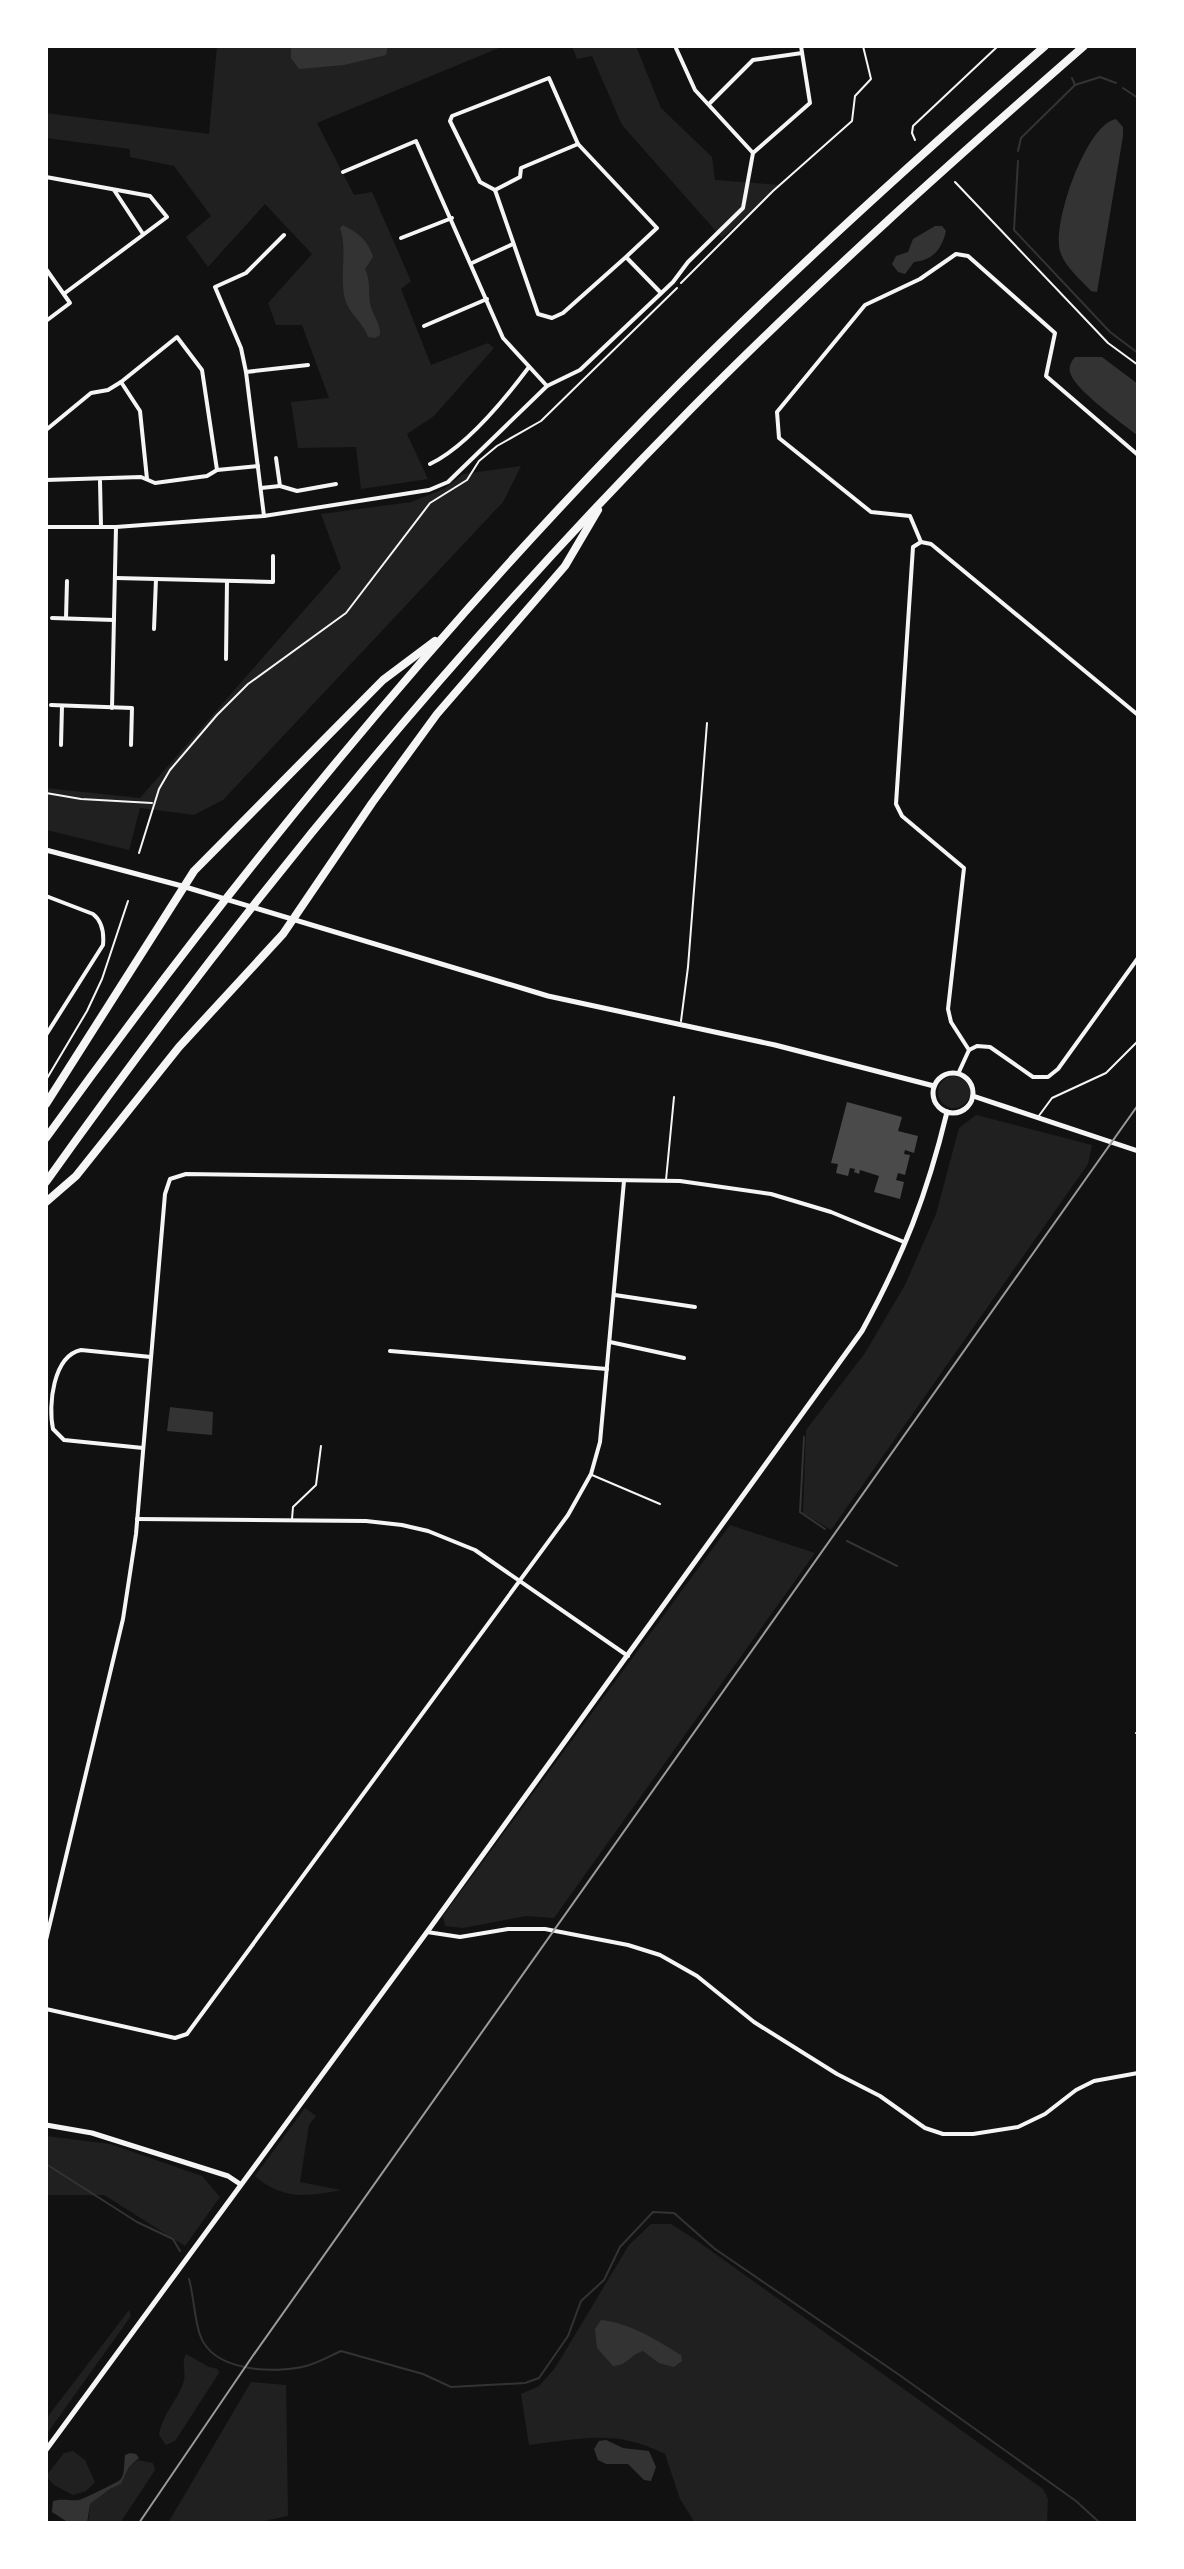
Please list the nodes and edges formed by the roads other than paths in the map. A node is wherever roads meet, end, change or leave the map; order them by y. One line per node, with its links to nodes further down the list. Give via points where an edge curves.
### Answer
1 (675, 46): 6 (street, via 695,90)
2 (801, 46): 5 (street)
3 (1045, 46): 58 (highway, via 747,317 589,477)
4 (1084, 46): 43 (highway, via 865,241)
5 (802, 53): 6 (street, via 753,60); 8 (street, via 810,103)
6 (709, 104): 8 (street)
7 (578, 144): 12 (street, via 521,168 520,177); 12 (street, via 549,78 452,116 480,182); 18 (street, via 657,228)
8 (753, 153): 22 (street, via 743,208)
9 (343, 172): 13 (street, via 416,141)
10 (46, 177): 11 (street)
11 (114, 190): 14 (street); 14 (street, via 150,196 167,217)
12 (495, 190): 17 (street)
13 (452, 218): 16 (street); 19 (street)
14 (143, 234): 21 (street)
15 (284, 235): 28 (street, via 246,273 215,287)
16 (401, 238)
17 (513, 244): 18 (street, via 538,314 547,318 563,313); 19 (street)
18 (626, 257): 22 (street)
19 (472, 263): 23 (street)
20 (46, 269): 21 (street)
21 (65, 293): 24 (street, via 70,303)
22 (661, 293): 30 (street, via 580,370)
23 (487, 299): 25 (street); 27 (street, via 503,338)
24 (46, 321)
25 (424, 326)
26 (308, 365): 28 (street)
27 (529, 367): 30 (street); 34 (street, via 481,423 448,455)
28 (246, 372): 35 (street)
29 (121, 382): 31 (street, via 91,393); 36 (street, via 177,337 202,370); 37 (street, via 140,411)
30 (547, 386): 44 (street, via 448,482 429,490)
31 (46, 430)
32 (1138, 455): 48 (street, via 1046,376 1055,333 968,256 956,254 920,279 865,305 777,412 779,438 871,512 910,516)
33 (276, 458): 41 (street)
34 (430, 464)
35 (258, 466): 36 (street); 42 (street)
36 (217, 470): 37 (street, via 155,483)
37 (147, 479): 39 (street)
38 (46, 480): 39 (street)
39 (100, 481): 46 (street)
40 (336, 484): 41 (street, via 297,491)
41 (280, 486): 42 (street)
42 (261, 488): 44 (street)
43 (606, 497): 70 (highway, via 565,566 437,714); 87 (highway, via 323,817)
44 (264, 516): 47 (street)
45 (46, 527): 46 (street)
46 (101, 527): 47 (street)
47 (116, 527): 50 (street)
48 (921, 542): 63 (street, via 931,544); 75 (street, via 911,554 896,804 902,816 964,868 948,1009)
49 (273, 556): 53 (street, via 273,582)
50 (116, 578): 51 (street); 56 (street)
51 (156, 579): 53 (street); 57 (street)
52 (67, 581): 55 (street)
53 (227, 581): 59 (street)
54 (52, 618): 55 (street)
55 (66, 618): 56 (street)
56 (115, 620): 62 (street)
57 (154, 629)
58 (448, 631): 68 (highway, via 383,680); 83 (highway, via 254,861)
59 (226, 659)
60 (51, 705): 61 (street)
61 (62, 706): 62 (street); 65 (street)
62 (112, 708): 66 (street, via 132,708)
63 (1138, 715)
64 (707, 723): 72 (lane)
65 (61, 745)
66 (131, 745)
67 (46, 850): 68 (street)
68 (182, 886): 70 (street); 80 (highway)
69 (46, 896): 73 (street, via 93,914 104,938)
70 (295, 919): 72 (street, via 548,996); 88 (highway, via 179,1047 76,1176)
71 (1138, 958): 75 (street, via 1048,1077 1033,1077 990,1047)
72 (679, 1026): 77 (street)
73 (46, 1035)
74 (1138, 1041): 82 (lane, via 1106,1073 1052,1098)
75 (969, 1050): 76 (street)
76 (958, 1074): 77 (street, via 941,1077); 78 (street, via 968,1079)
77 (934, 1086): 81 (street, via 935,1102)
78 (973, 1096): 81 (street, via 967,1108); 82 (street)
79 (674, 1097): 86 (lane)
80 (46, 1104)
81 (947, 1112): 89 (street)
82 (1037, 1118): 84 (street)
83 (46, 1138)
84 (1138, 1151)
85 (624, 1181): 86 (street); 90 (street); 94 (street, via 186,1174 170,1179)
86 (666, 1181): 89 (street, via 771,1194)
87 (46, 1182)
88 (46, 1202)
89 (906, 1243): 104 (street, via 862,1331)
90 (615, 1295): 91 (street); 92 (street)
91 (695, 1307)
92 (610, 1342): 95 (street); 96 (street)
93 (390, 1351): 96 (street)
94 (151, 1357): 98 (street); 98 (street, via 73,1352 56,1379 53,1399 53,1429 64,1440)
95 (684, 1358)
96 (607, 1369): 99 (street, via 602,1431)
97 (321, 1446): 102 (lane, via 316,1485 293,1507)
98 (143, 1448): 101 (street)
99 (591, 1474): 100 (lane); 103 (street)
100 (660, 1504)
101 (137, 1519): 102 (street); 106 (street, via 123,1619)
102 (292, 1521): 103 (street, via 366,1521 428,1531 475,1550)
103 (519, 1581): 104 (street); 107 (street, via 187,2034 175,2038)
104 (628, 1656): 105 (street)
105 (427, 1932): 108 (street, via 460,1937 545,1929 660,1955 697,1976 766,2030 943,2134 1018,2127 1094,2081); 110 (street)
106 (46, 1940)
107 (46, 2009)
108 (1138, 2073)
109 (46, 2125): 110 (street, via 92,2133)
110 (240, 2184): 111 (street)
111 (46, 2450)

